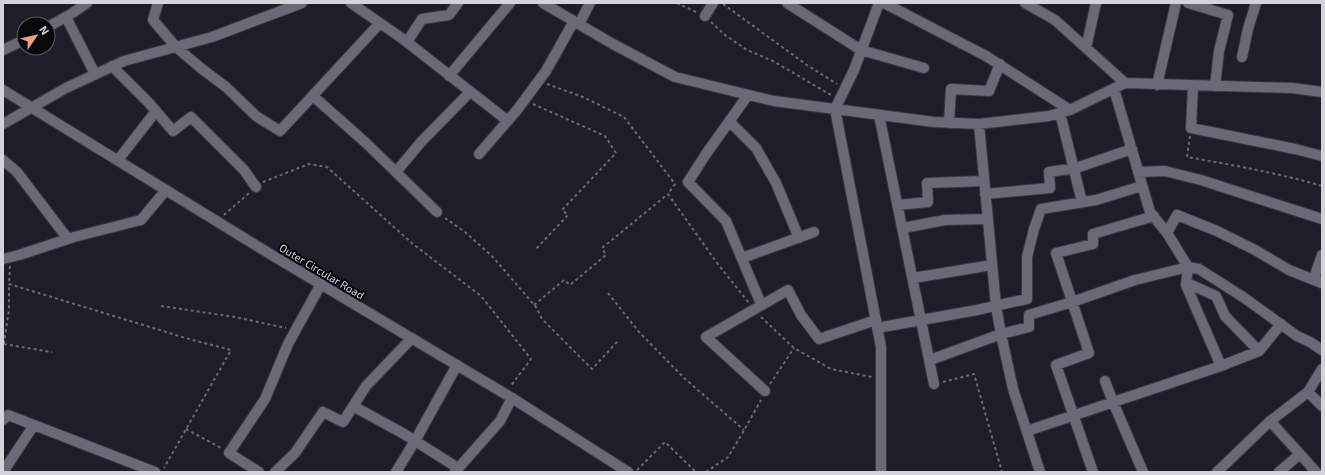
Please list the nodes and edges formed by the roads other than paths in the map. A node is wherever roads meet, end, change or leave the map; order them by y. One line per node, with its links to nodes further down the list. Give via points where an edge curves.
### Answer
1 (87, 3): 19 (street)
2 (158, 3): 25 (street, via 153,20)
3 (302, 3): 25 (street, via 212,37)
4 (351, 3): 21 (street)
5 (458, 3): 23 (street, via 449,15 422,19)
6 (510, 3): 34 (street)
7 (543, 3): 22 (street)
8 (590, 3): 22 (street)
9 (713, 3): 18 (street)
10 (787, 3): 28 (street)
11 (879, 3): 28 (street)
12 (884, 3): 30 (street)
13 (1025, 3): 26 (street, via 1055,20)
14 (1096, 3): 26 (street)
15 (1176, 3): 36 (street)
16 (1188, 3): 38 (street, via 1228,14)
17 (1256, 3): 29 (street)
18 (705, 16)
19 (66, 17): 20 (street); 33 (street)
20 (56, 23)
21 (380, 23): 23 (street); 44 (street)
22 (576, 23): 43 (street, via 675,77); 51 (street, via 546,71)
23 (407, 42): 34 (street)
24 (16, 44): 27 (street)
25 (176, 47): 31 (street); 44 (street, via 226,87 256,116 280,131)
26 (1086, 48): 35 (street)
27 (3, 50)
28 (861, 50): 32 (street); 45 (street)
29 (1242, 57)
30 (1000, 64): 47 (street); 53 (street, via 988,91 951,89)
31 (112, 66): 33 (street); 48 (street)
32 (924, 68)
33 (95, 74): 46 (street)
34 (449, 76): 41 (street)
35 (1125, 83): 36 (street); 40 (street)
36 (1157, 85): 37 (street)
37 (1193, 86): 38 (street); 58 (street, via 1191,128)
38 (1215, 86): 42 (street, via 1292,88)
39 (3, 90): 46 (street, Outer Circular Road)
40 (1114, 90): 47 (street); 56 (street)
41 (470, 92): 51 (street); 62 (street, via 421,142)
42 (1322, 92)
43 (748, 95): 45 (street, via 774,101); 52 (street)
44 (313, 96): 62 (street)
45 (837, 104): 50 (street); 93 (street)
46 (32, 107): 54 (street); 60 (street, Outer Circular Road)
47 (1070, 110): 49 (street)
48 (156, 111): 60 (street); 66 (street, via 173,131 191,117 244,170)
49 (1060, 113): 55 (street); 61 (street)
50 (879, 115): 53 (street); 70 (street)
51 (508, 121): 57 (street)
52 (729, 121): 78 (street, via 756,148 776,183); 82 (street, via 688,182 726,221)
53 (949, 123): 55 (street)
54 (3, 124)
55 (979, 124): 64 (street)
56 (1132, 149): 61 (street); 63 (street)
57 (479, 154)
58 (1322, 156)
59 (3, 160): 79 (street, via 17,172)
60 (118, 160): 67 (street, Outer Circular Road)
61 (1074, 169): 68 (street, via 1050,172 1050,188); 69 (street)
62 (396, 172): 71 (street)
63 (1138, 172): 65 (street); 74 (street, via 1165,171 1201,180)
64 (984, 181): 68 (street); 70 (street, via 927,183 928,202)
65 (1142, 186): 69 (street); 72 (street, via 1150,212)
66 (256, 187)
67 (166, 190): 79 (street, via 141,220); 88 (street, Outer Circular Road)
68 (985, 194): 73 (street)
69 (1082, 202): 90 (street, via 1041,208 1027,257 1027,299)
70 (898, 205): 75 (street)
71 (437, 212)
72 (1154, 216): 77 (street); 89 (street, via 1092,234 1093,244 1056,253)
73 (988, 219): 75 (street, via 945,220); 83 (street)
74 (1322, 219)
75 (902, 228): 85 (street)
76 (814, 232): 78 (street)
77 (1167, 233): 84 (street); 87 (street, via 1177,215 1217,231 1289,270)
78 (799, 238): 82 (street)
79 (68, 239): 81 (street)
80 (1322, 255): 87 (street, via 1315,275)
81 (7, 258)
82 (742, 258): 91 (street)
83 (992, 265): 85 (street); 90 (street)
84 (1188, 267): 86 (street); 89 (street, via 1135,280); 94 (street, via 1199,269)
85 (913, 278): 92 (street)
86 (1186, 283): 98 (street, via 1216,296 1225,316); 101 (street)
87 (1320, 283)
88 (321, 284): 96 (street, Outer Circular Road); 121 (street, via 294,333 265,399 230,453)
89 (1072, 302): 95 (street, via 1029,315 1029,327); 111 (street, via 1089,353 1056,365)
90 (996, 306): 92 (street); 95 (street)
91 (758, 307): 93 (street, via 788,290 801,315 819,339); 105 (street, via 706,337)
92 (922, 321): 93 (street); 99 (street)
93 (876, 324): 125 (street, via 881,347)
94 (1281, 324): 97 (street, via 1296,336); 98 (street)
95 (1000, 334): 99 (street); 115 (street, via 1012,388)
96 (412, 338): 100 (street, Outer Circular Road); 109 (street, via 366,386)
97 (1322, 350)
98 (1259, 351): 101 (street)
99 (930, 360): 104 (street)
100 (457, 365): 107 (street, Outer Circular Road); 116 (street)
101 (1221, 366): 108 (street)
102 (1322, 369): 106 (street)
103 (1105, 381): 108 (street)
104 (934, 384)
105 (765, 392)
106 (1308, 392): 110 (street); 113 (street)
107 (509, 396): 118 (street, via 500,421); 124 (street, Outer Circular Road)
108 (1113, 402): 111 (street); 128 (street)
109 (353, 406): 116 (street); 122 (street, via 343,422 323,412 295,453)
110 (1322, 406)
111 (1073, 416): 115 (street); 127 (street)
112 (3, 420): 114 (street, via 8,415)
113 (1270, 421): 117 (street); 129 (street)
114 (34, 425): 119 (street); 120 (street)
115 (1026, 431): 126 (street)
116 (415, 441): 118 (street); 123 (street)
117 (1300, 454): 130 (street); 131 (street)
118 (456, 470)
119 (3, 472)
120 (155, 472)
121 (259, 472)
122 (274, 472)
123 (396, 472)
124 (628, 472)
125 (881, 472)
126 (1040, 472)
127 (1093, 472)
128 (1143, 472)
129 (1216, 472)
130 (1279, 472)
131 (1316, 472)

